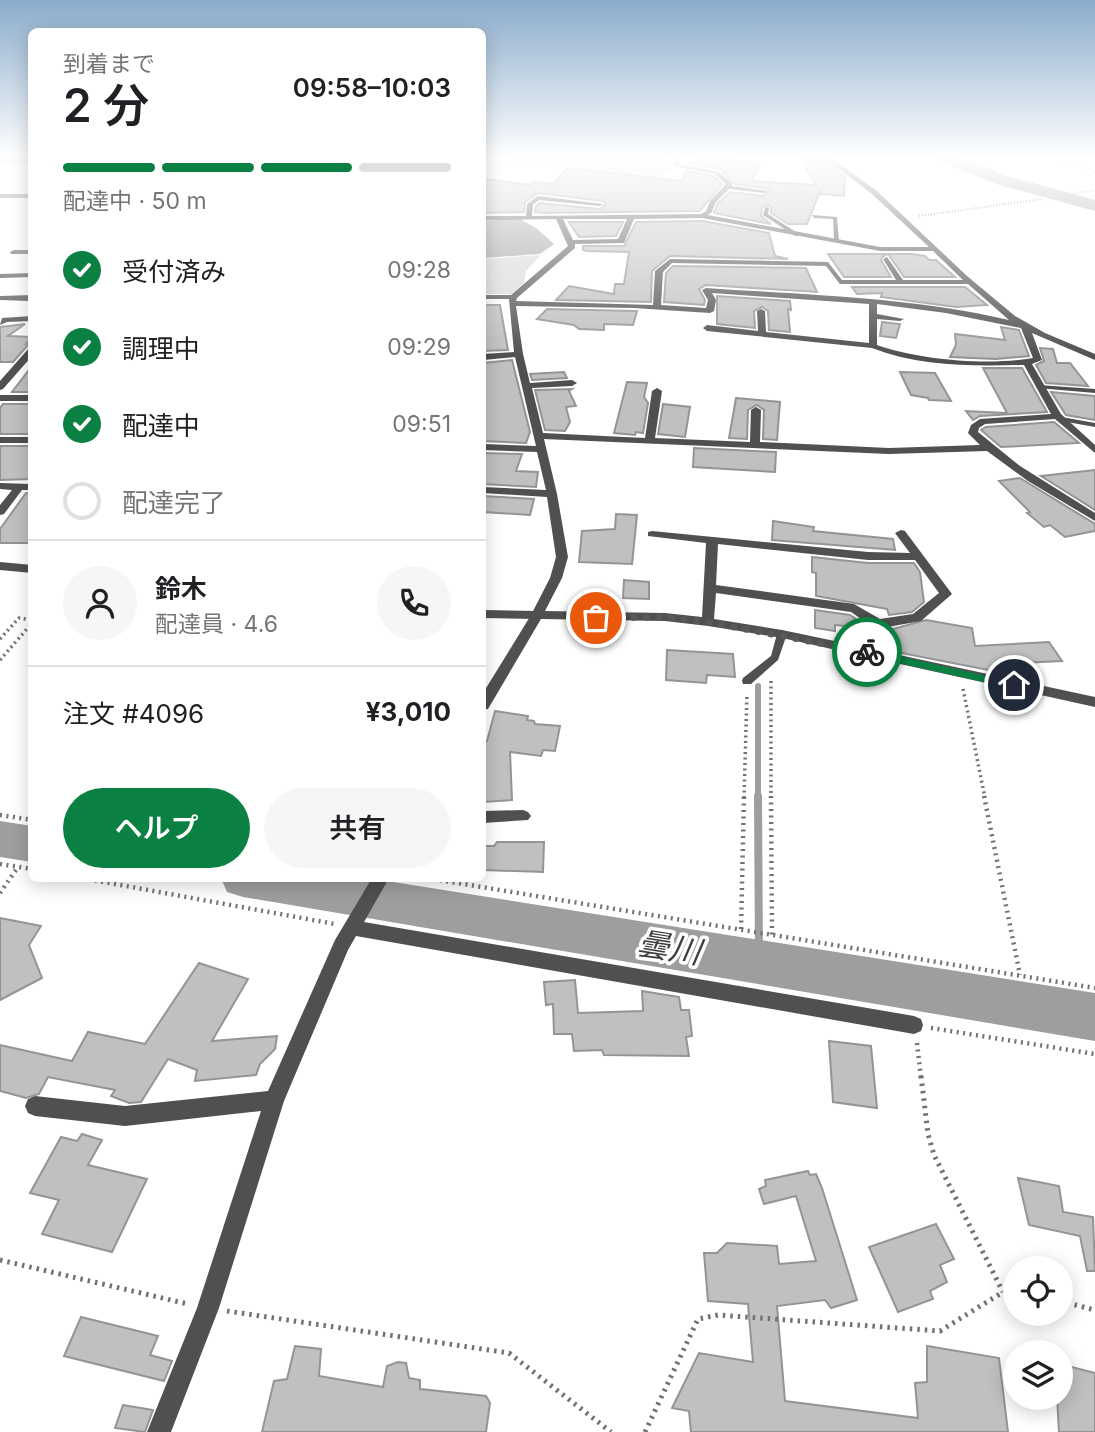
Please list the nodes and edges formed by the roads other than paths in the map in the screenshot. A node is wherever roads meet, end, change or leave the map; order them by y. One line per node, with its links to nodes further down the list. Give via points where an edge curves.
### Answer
1 (561, 223): 9 (street)
2 (629, 223): 9 (street, via 621,241)
3 (738, 223): 7 (street)
4 (781, 223): 7 (lane)
5 (835, 223): 8 (lane)
6 (906, 223): 10 (street)
7 (797, 234): 8 (street)
8 (837, 240): 10 (street, via 880,249)
9 (569, 242): 21 (street, via 572,246)
10 (933, 249): 17 (street)
11 (13, 252): 12 (street)
12 (28, 252)
13 (904, 265): 16 (street, via 889,262)
14 (28, 275): 15 (street)
15 (0, 276)
16 (901, 282): 17 (street); 23 (street, via 840,282 828,264 670,261 659,271)
17 (970, 282): 30 (street)
18 (486, 297): 21 (street)
19 (0, 298): 20 (street)
20 (28, 299)
21 (512, 300): 23 (street); 35 (street)
22 (873, 302): 24 (street, via 706,290 712,300); 26 (street); 30 (street, via 984,315)
23 (657, 308): 24 (street)
24 (710, 311): 31 (street, via 704,318)
25 (761, 311): 32 (street)
26 (875, 316): 28 (street); 34 (street)
27 (28, 318): 29 (street)
28 (900, 319)
29 (2, 321)
30 (1026, 326): 37 (street); 39 (street, via 1038,360)
31 (707, 328): 32 (street); 33 (street)
32 (762, 333): 34 (street)
33 (710, 340)
34 (873, 346): 39 (street, via 893,355 944,362)
35 (519, 354): 36 (street); 41 (street)
36 (486, 357)
37 (1095, 358)
38 (27, 362): 42 (street)
39 (1027, 362): 43 (street)
40 (572, 383): 41 (street)
41 (527, 386): 51 (street)
42 (0, 387)
43 (1039, 387): 44 (lane); 49 (street)
44 (1095, 391)
45 (0, 398): 46 (street)
46 (28, 398)
47 (669, 399): 52 (street, via 657,395)
48 (756, 410): 55 (street)
49 (1058, 417): 50 (lane); 57 (street, via 983,421 973,433); 59 (street)
50 (1095, 425)
51 (539, 436): 52 (street); 58 (street)
52 (650, 439): 55 (street)
53 (0, 440): 54 (street)
54 (28, 440)
55 (755, 444): 57 (street, via 889,451)
56 (486, 447): 58 (street)
57 (988, 448): 66 (street)
58 (542, 449): 64 (street)
59 (1095, 450)
60 (0, 486): 61 (street)
61 (19, 487): 62 (street); 65 (street)
62 (28, 487)
63 (486, 490): 64 (street)
64 (552, 494): 75 (street, via 562,557)
65 (0, 512)
66 (1095, 518)
67 (901, 533): 70 (street)
68 (652, 534): 69 (street)
69 (712, 540): 70 (street); 73 (street)
70 (919, 557): 77 (street, via 946,594 916,618)
71 (0, 566): 72 (street)
72 (28, 569)
73 (710, 588): 76 (street); 77 (street, via 854,608)
74 (486, 614): 75 (street)
75 (537, 615): 76 (street); 81 (street)
76 (708, 622): 78 (street)
77 (878, 624): 79 (street)
78 (782, 634): 79 (street); 80 (lane, via 775,658)
79 (852, 649): 82 (street)
80 (747, 681)
81 (486, 700)
82 (1095, 702)
83 (523, 816): 84 (street)
84 (486, 817)
85 (379, 882): 86 (street)
86 (355, 925): 87 (street); 88 (street, via 341,946)
87 (914, 1025)
88 (274, 1100): 89 (street, via 125,1116); 90 (street, via 208,1308)
89 (35, 1106)
90 (159, 1432)

